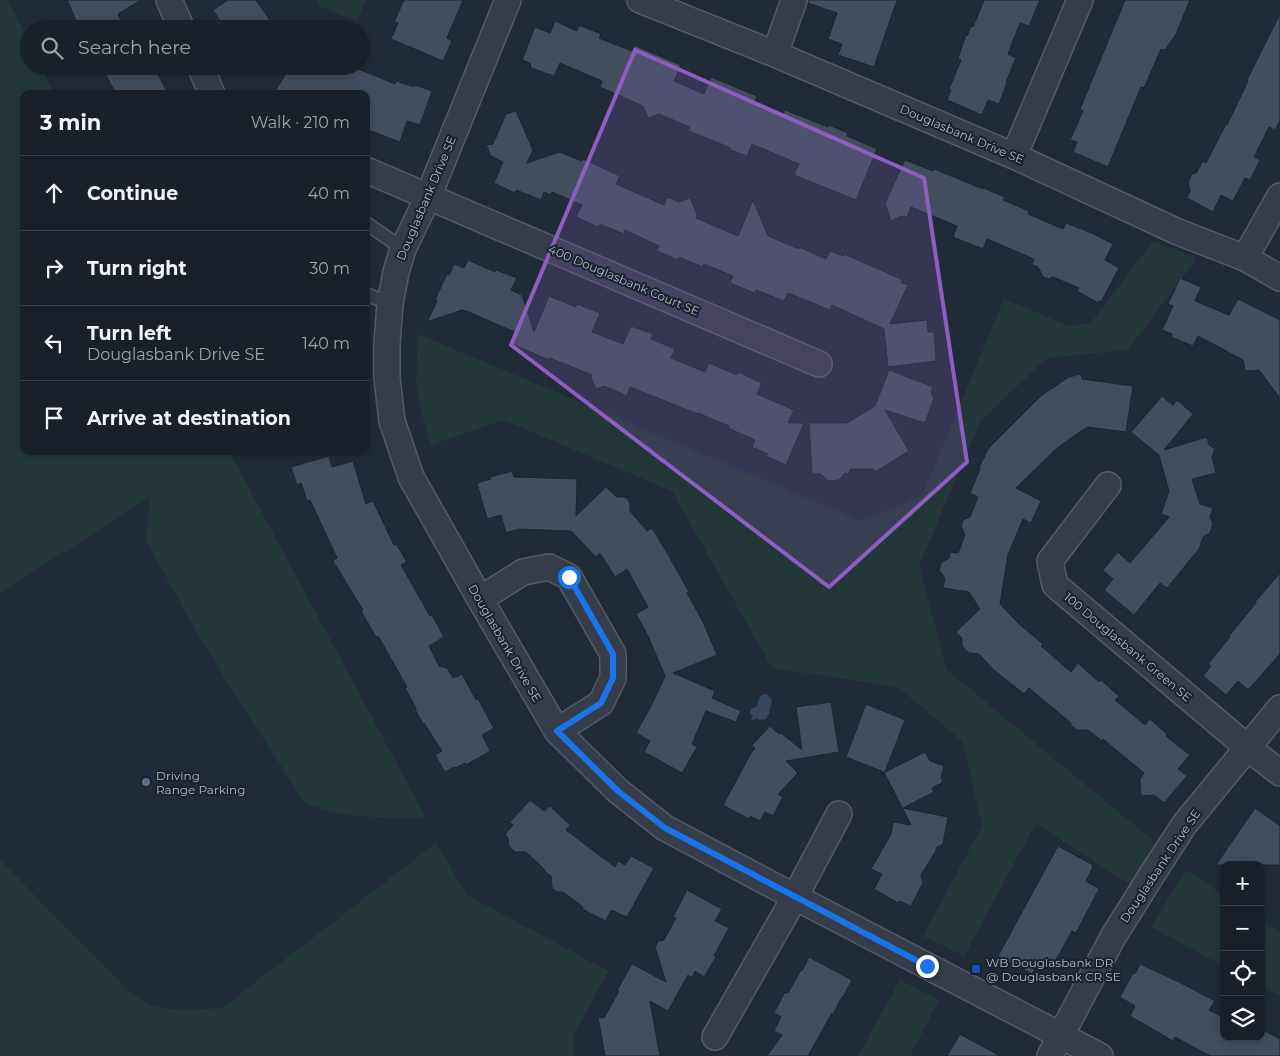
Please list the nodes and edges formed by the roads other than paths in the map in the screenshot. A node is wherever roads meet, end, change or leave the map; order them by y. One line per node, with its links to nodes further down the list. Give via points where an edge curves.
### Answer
1 (169, 0): 6 (street)
2 (508, 0): 13 (street, Douglasbank Drive SE)
3 (640, 0): 7 (street, Douglasbank Drive SE)
4 (794, 0): 7 (street)
5 (1080, 0): 10 (street)
6 (178, 20)
7 (776, 54): 10 (street, Douglasbank Drive SE)
8 (204, 75): 9 (street)
9 (210, 90)
10 (1014, 156): 16 (street, Douglasbank Drive SE, via 1178,232)
11 (370, 172): 13 (street, 400 Douglasbank Court SE)
12 (1280, 196): 16 (street)
13 (428, 197): 15 (street, Douglasbank Drive SE); 20 (street, 400 Douglasbank Court SE)
14 (370, 226): 15 (lane)
15 (403, 249): 19 (street, Douglasbank Drive SE)
16 (1245, 258): 17 (street, Douglasbank Drive SE)
17 (1280, 278)
18 (370, 296): 19 (lane)
19 (390, 304): 22 (street, Douglasbank Drive SE, via 387,378 392,421 411,477)
20 (819, 364)
21 (1108, 484): 25 (street, 100 Douglasbank Green SE, via 1050,561 1056,585)
22 (480, 599): 24 (street, Douglasbank Drive SE); 24 (street, via 523,572 549,567 569,577 613,654 613,678 601,703)
23 (1280, 708): 25 (street, Douglasbank Drive SE)
24 (557, 731): 28 (street, Douglasbank Drive SE, via 618,791 665,828)
25 (1247, 747): 26 (street); 30 (street, Douglasbank Drive SE, via 1184,825 1152,873 1113,937)
26 (1280, 773)
27 (838, 814): 28 (street)
28 (795, 897): 29 (street); 30 (street, Douglasbank Drive SE)
29 (715, 1037)
30 (1055, 1046): 31 (street, Douglasbank Drive SE)
31 (1100, 1056)

